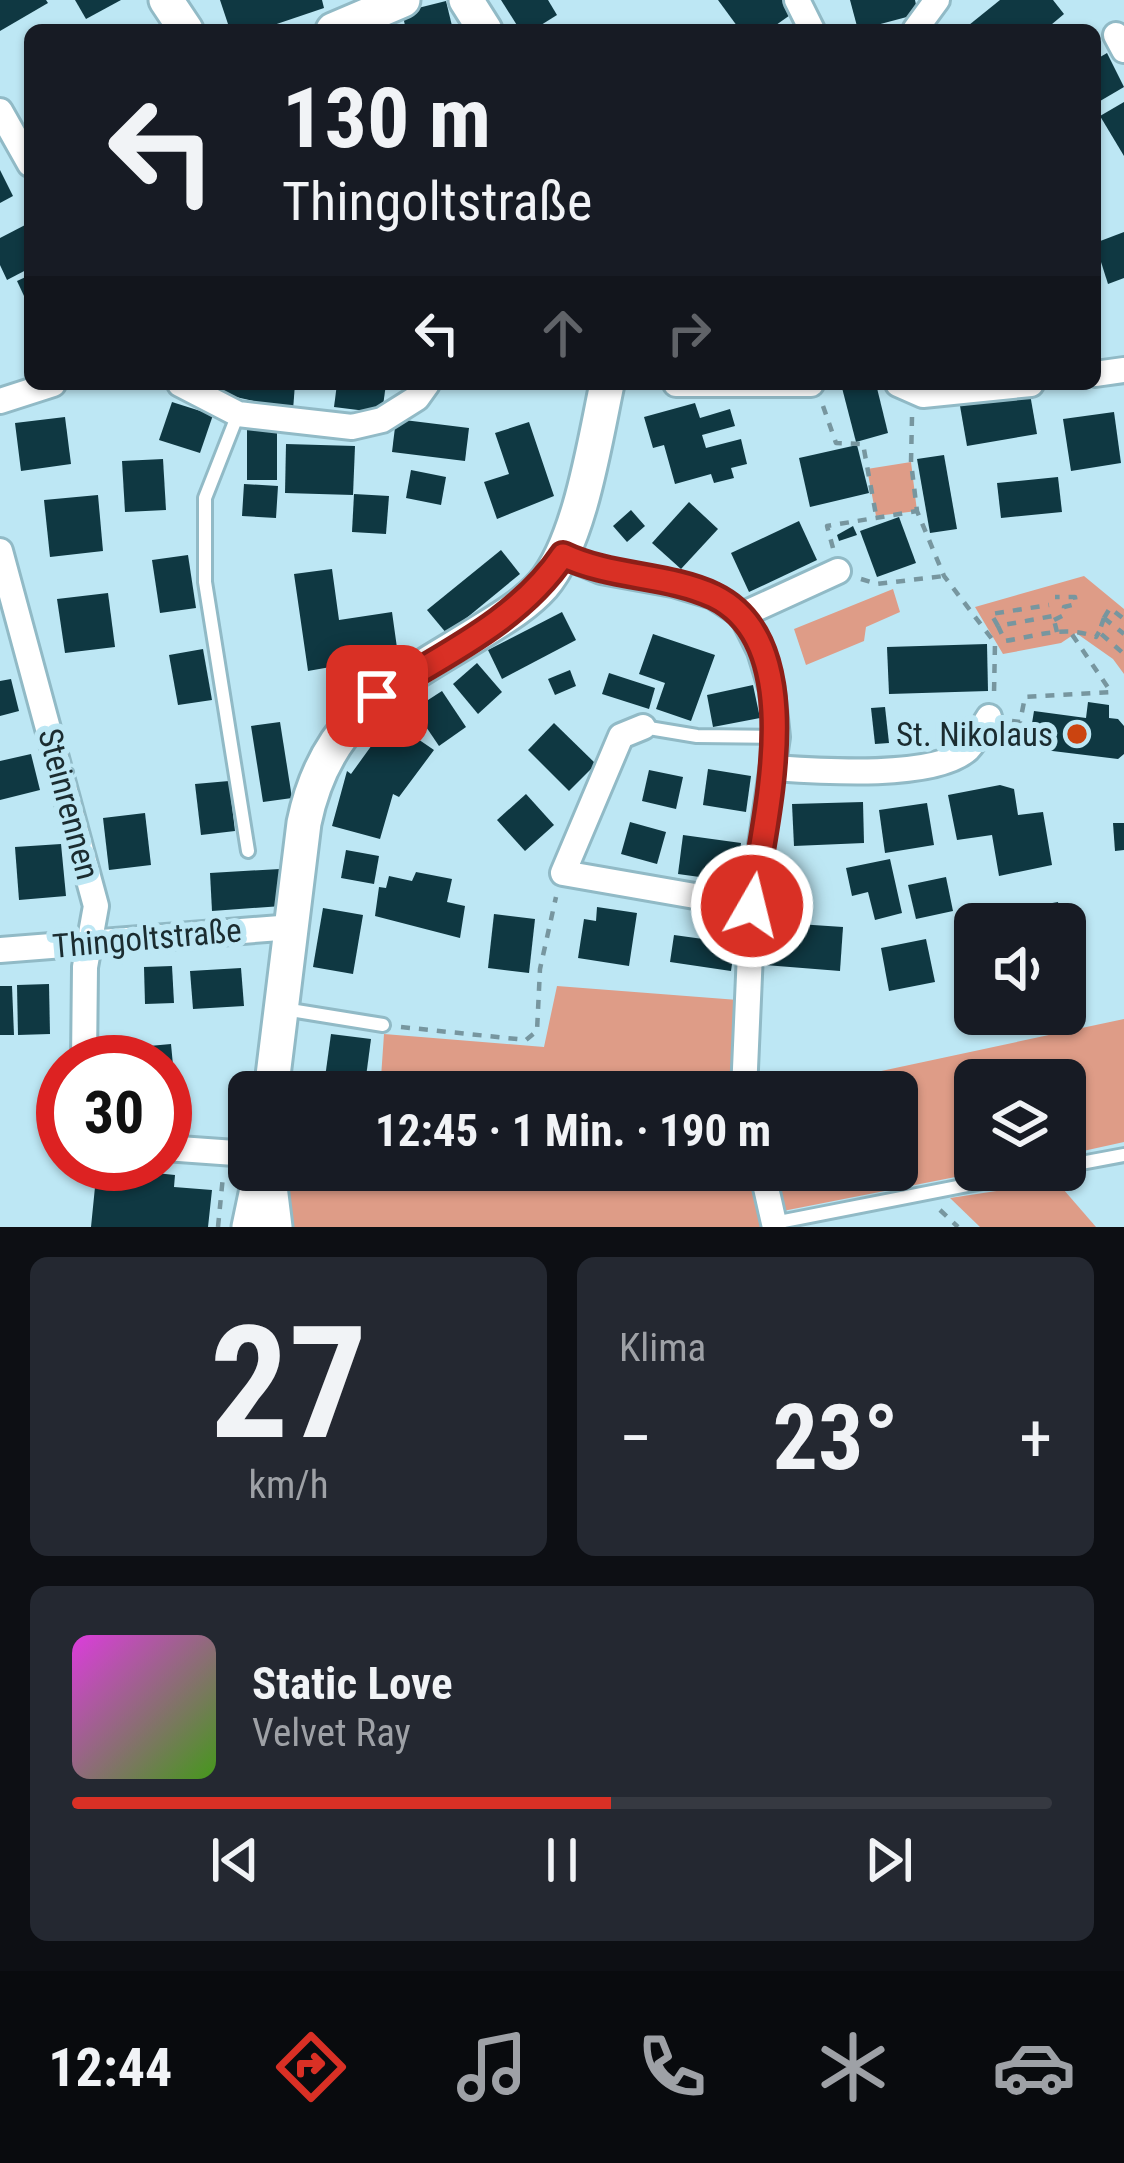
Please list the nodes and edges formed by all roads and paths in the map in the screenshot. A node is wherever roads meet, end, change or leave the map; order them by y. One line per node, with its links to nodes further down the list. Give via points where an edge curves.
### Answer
1 (403, 0): 2 (main road)
2 (347, 24)
3 (0, 112): 4 (street)
4 (24, 154)
5 (34, 390): 14 (street)
6 (192, 390): 15 (street)
7 (422, 390): 15 (street, via 382,420 352,427)
8 (605, 390): 19 (main road, Thingoltstraße)
9 (760, 390): 12 (street)
10 (911, 390): 13 (street)
11 (972, 390): 13 (street)
12 (816, 394): 17 (path, via 836,443 863,443)
13 (922, 395): 16 (path, via 910,422)
14 (0, 401)
15 (238, 414): 40 (lane, via 205,498 205,582)
16 (917, 511): 17 (path); 21 (path)
17 (876, 516): 20 (path, via 827,526)
18 (0, 551): 44 (street, Steinrennen, via 96,906)
19 (563, 555): 24 (street, via 713,596); 43 (main road, Thingoltstraße, via 516,610 349,722 311,788)
20 (838, 571): 21 (path, via 877,584); 24 (street)
21 (944, 576): 34 (path)
22 (1055, 598): 27 (path, via 1075,597 1076,604)
23 (1049, 605): 28 (path, via 992,614)
24 (742, 615): 38 (street, via 772,690)
25 (1104, 618): 26 (path, via 1110,608); 31 (path); 32 (path)
26 (1124, 619)
27 (1054, 620): 28 (path); 30 (path)
28 (998, 626): 33 (path)
29 (1069, 630): 30 (path); 31 (path); 36 (path, via 1111,692 1025,697 1020,722)
30 (1057, 632): 33 (path)
31 (1099, 632): 35 (path)
32 (1124, 634)
33 (1005, 641): 34 (path)
34 (995, 644): 36 (path)
35 (1124, 654)
36 (989, 717): 39 (street, via 967,750 928,766)
37 (643, 727): 38 (lane); 41 (street, via 621,736)
38 (777, 737): 39 (street)
39 (773, 768): 42 (street)
40 (248, 850)
41 (563, 872): 42 (street); 47 (path, via 540,969 537,1031 526,1040)
42 (752, 906): 50 (street)
43 (293, 926): 44 (street, Thingoltstraße); 46 (main road, Thingoltstraße)
44 (92, 942): 45 (street, Thingoltstraße); 48 (street, Steinrennen)
45 (0, 950)
46 (282, 1009): 47 (lane); 49 (main road, Thingoltstraße)
47 (383, 1025)
48 (85, 1035)
49 (274, 1071)
50 (745, 1071)
51 (192, 1150): 52 (street)
52 (228, 1152)
53 (1124, 1155): 54 (lane)
54 (1086, 1162)
55 (228, 1188): 61 (path)
56 (954, 1188): 60 (lane)
57 (259, 1191): 62 (main road)
58 (269, 1191): 63 (main road)
59 (767, 1191): 60 (street)
60 (775, 1225)
61 (218, 1227)
62 (249, 1227)
63 (275, 1227)

